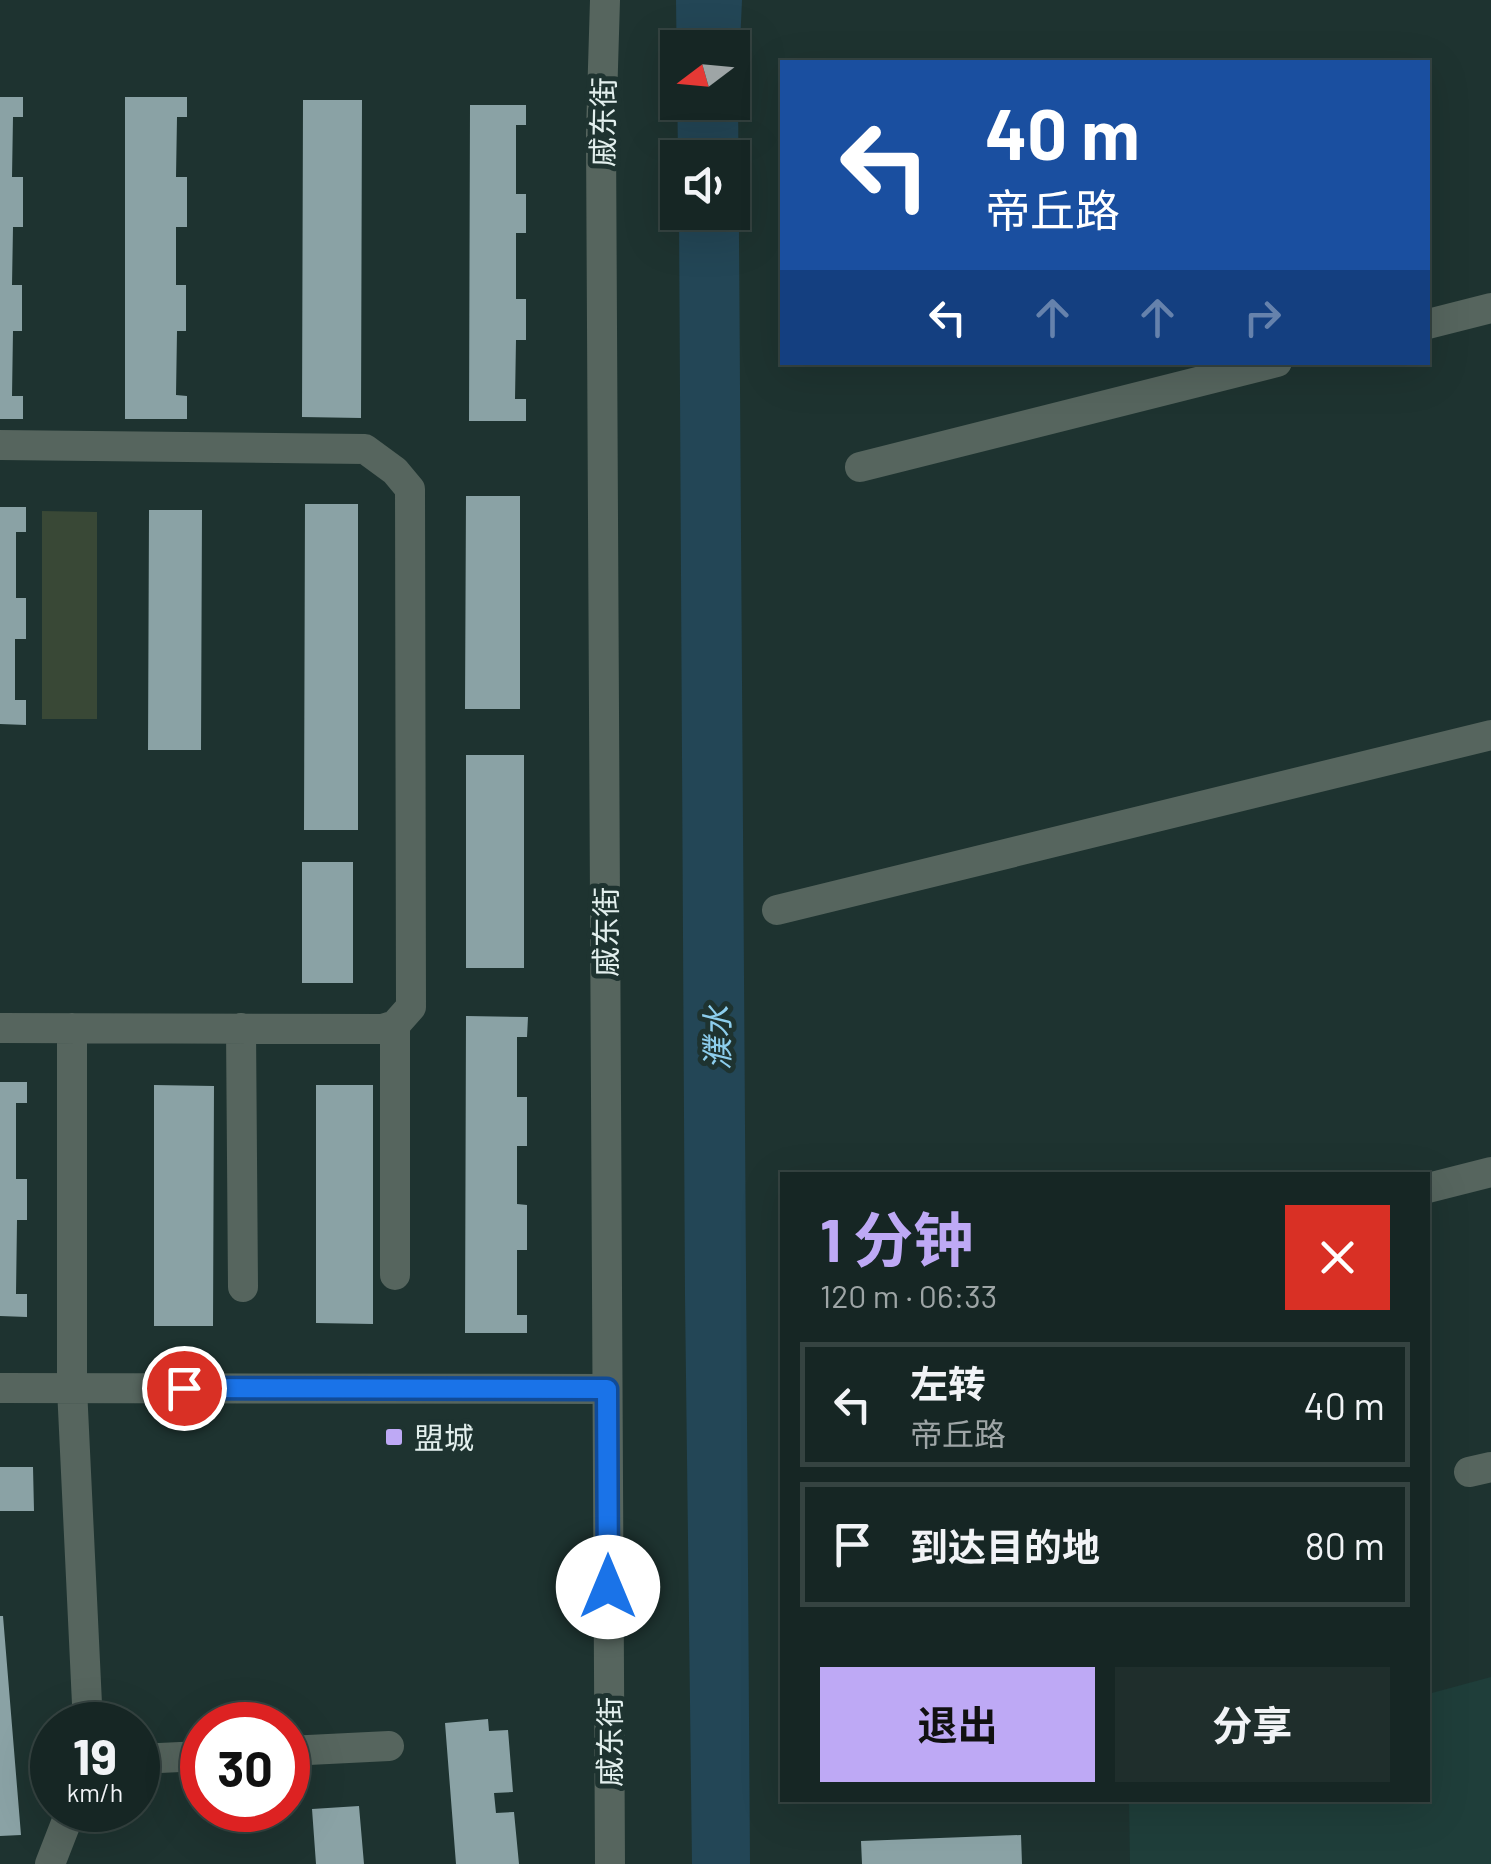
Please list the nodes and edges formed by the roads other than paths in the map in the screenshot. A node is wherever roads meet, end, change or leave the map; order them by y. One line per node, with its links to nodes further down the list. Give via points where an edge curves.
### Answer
1 (605, 0): 19 (street, 戚东街)
2 (1491, 308): 3 (street)
3 (1430, 323)
4 (1264, 365): 6 (street)
5 (0, 446): 9 (street, via 366,449 410,489 411,1007)
6 (860, 468)
7 (1491, 735): 8 (street)
8 (776, 910)
9 (395, 1025): 12 (street); 15 (street)
10 (0, 1028): 11 (street)
11 (72, 1028): 12 (street); 18 (street)
12 (241, 1028): 16 (street)
13 (1491, 1172): 14 (street)
14 (1430, 1187)
15 (394, 1275)
16 (243, 1287)
17 (0, 1388): 18 (street)
18 (72, 1388): 19 (street); 20 (street)
19 (607, 1389): 25 (street, 戚东街)
20 (87, 1702)
21 (388, 1746): 22 (street)
22 (310, 1750)
23 (62, 1832): 24 (street)
24 (50, 1864)
25 (610, 1864)

